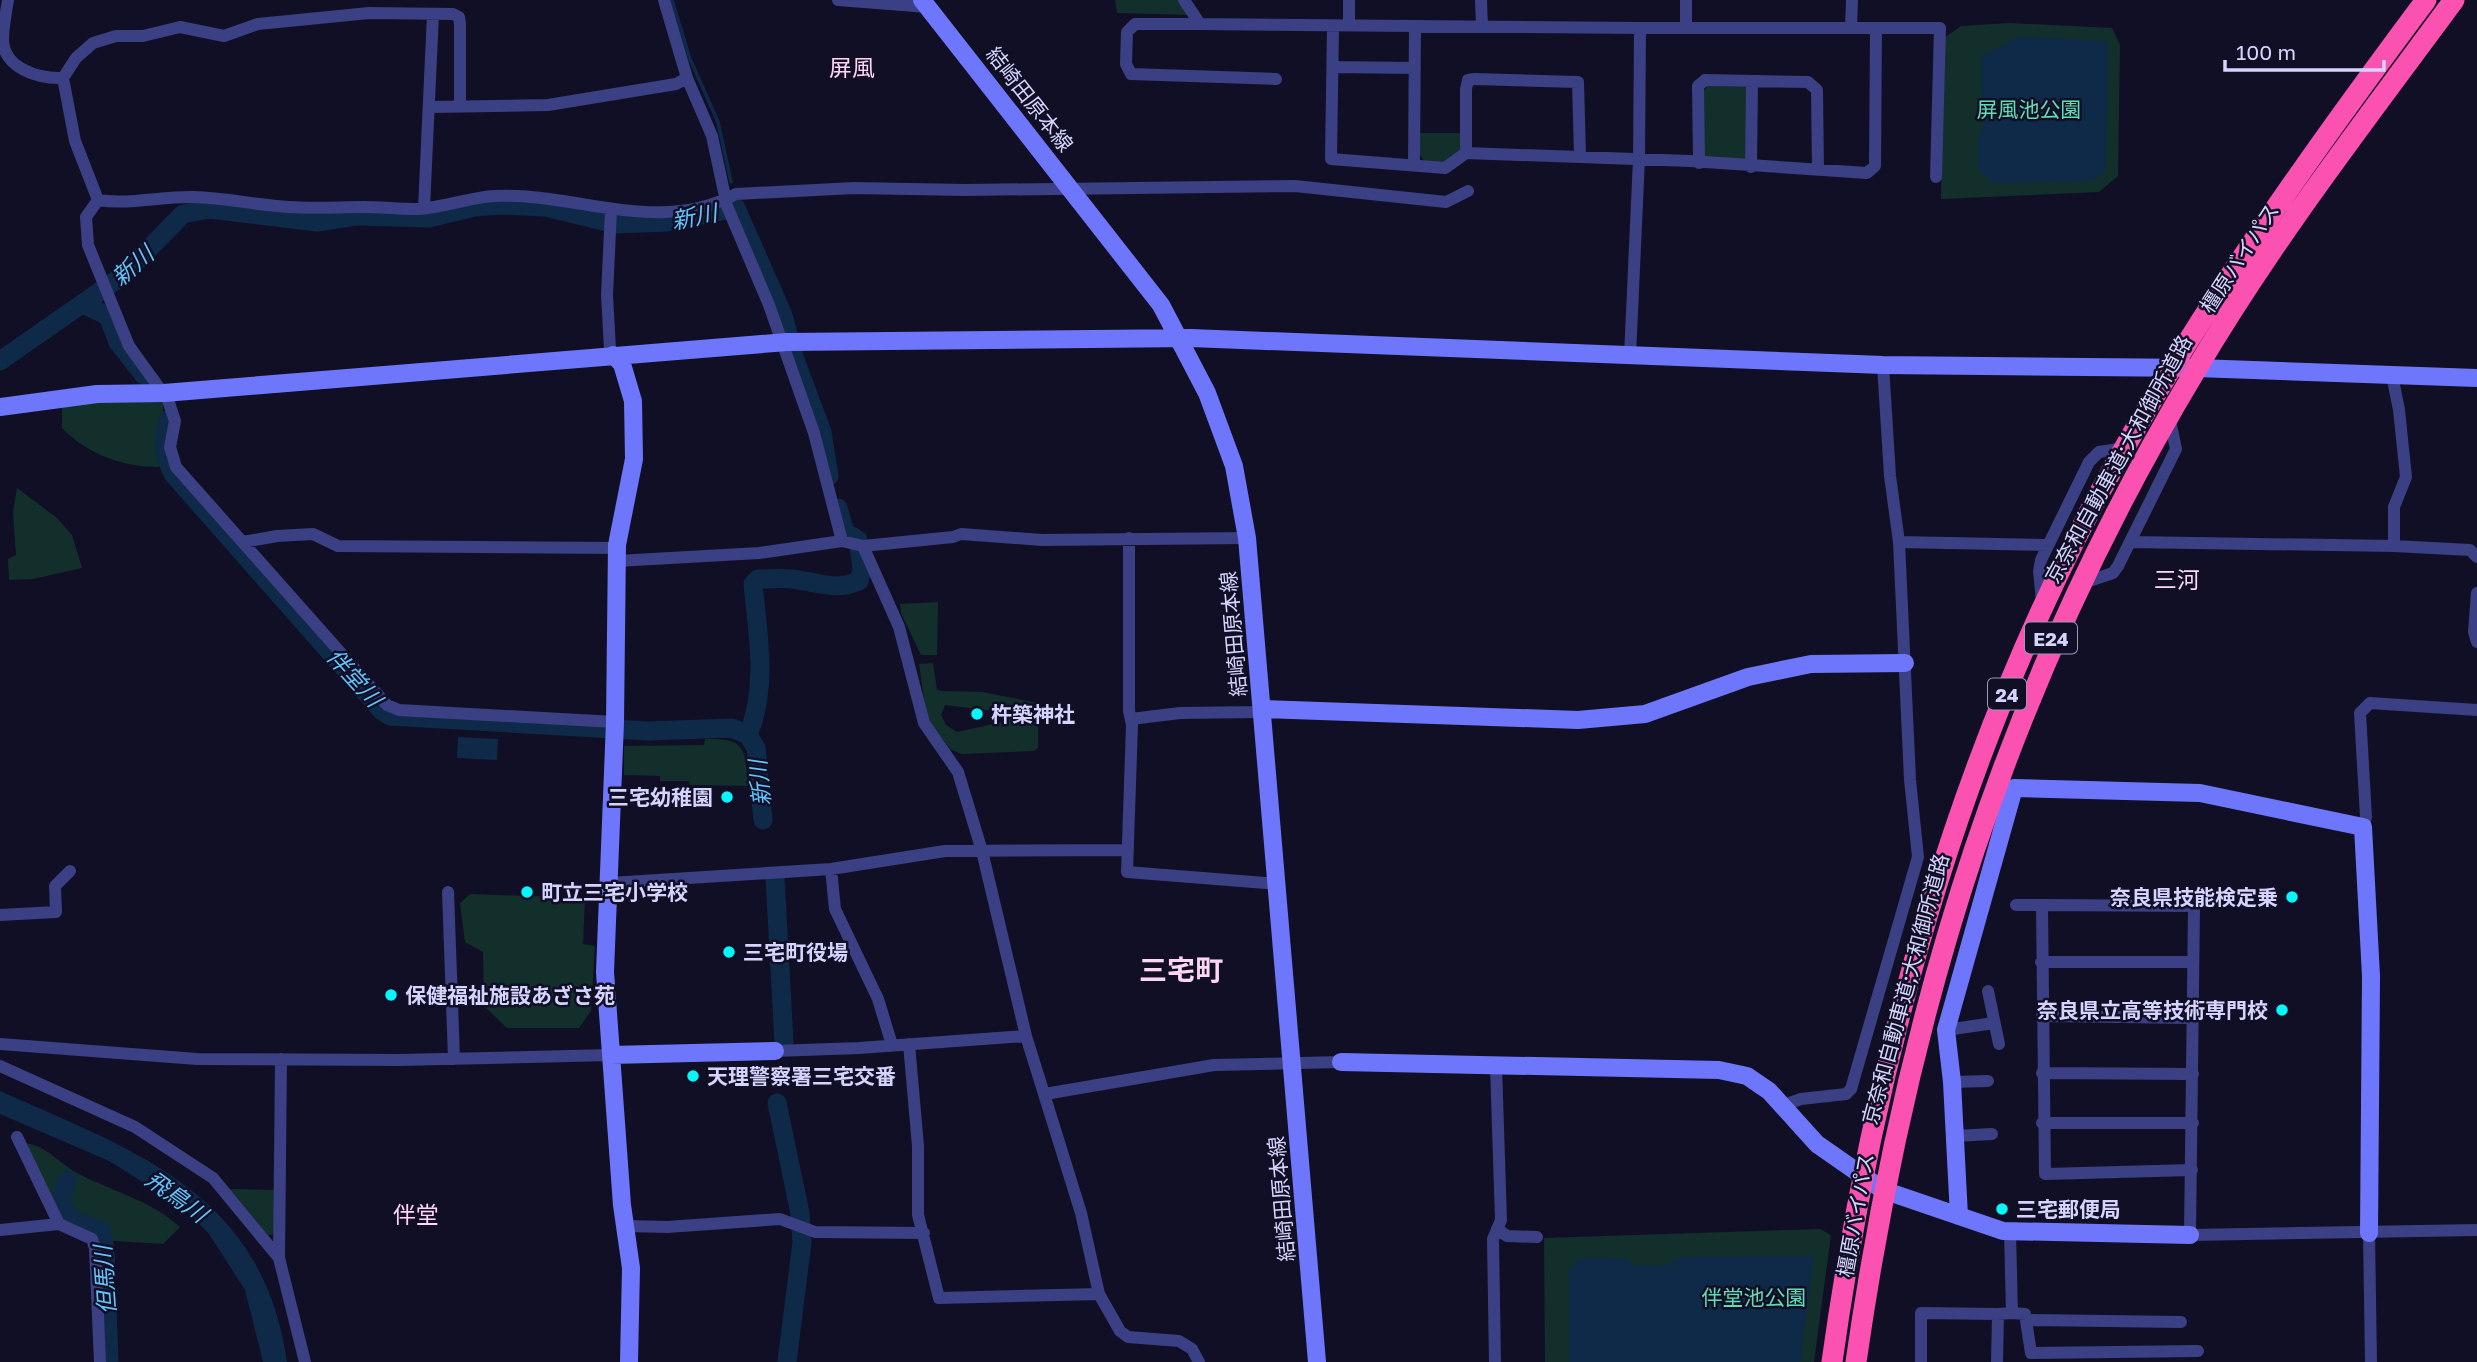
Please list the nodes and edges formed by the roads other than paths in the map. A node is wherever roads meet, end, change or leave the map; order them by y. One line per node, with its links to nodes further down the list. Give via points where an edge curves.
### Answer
1 (8, 0): 25 (street, via 5,51 35,76)
2 (664, 0): 26 (street)
3 (838, 0): 12 (street)
4 (1184, 0): 14 (street)
5 (1349, 0): 15 (street)
6 (1481, 0): 18 (street)
7 (1686, 0): 20 (street)
8 (1852, 0): 21 (street)
9 (2427, 0): 50 (highway, 橿原バイパス / 24, via 2269,214); 147 (highway, 京奈和自動車道;大和御所道路 / E24, via 2272,216 2180,361 2104,497 2022,667 1977,777 1902,1017 1866,1177)
10 (2449, 0): 148 (highway, 京奈和自動車道;大和御所道路 / E24, via 2285,225 2187,377 2063,610 1992,783 1946,918 1881,1179)
11 (2454, 0): 51 (highway, 橿原バイパス / 24, via 2287,228)
12 (925, 4): 39 (street, 結崎田原本線)
13 (433, 14): 25 (street, via 293,19 258,24 224,36 180,27 143,36 116,36 93,44); 29 (street); 30 (street, via 458,16)
14 (1200, 24): 16 (street); 27 (street, via 1135,24 1127,33 1126,64 1131,74)
15 (1349, 25): 16 (street); 17 (street)
16 (1334, 26): 23 (street)
17 (1415, 26): 18 (street); 24 (street)
18 (1482, 26): 19 (street)
19 (1640, 27): 20 (street); 33 (street)
20 (1686, 27): 21 (street)
21 (1851, 27): 22 (street)
22 (1876, 27): 37 (street, via 1875,166 1867,173); 38 (street, via 1940,28)
23 (1333, 67): 24 (street); 35 (street, via 1331,159)
24 (1415, 68): 35 (street)
25 (63, 78): 42 (street, via 75,141)
26 (687, 78): 30 (street, via 578,102); 41 (street, via 712,136)
27 (1276, 79)
28 (1752, 82): 34 (street, via 1705,80 1698,86); 36 (street); 37 (street, via 1814,85)
29 (431, 107): 30 (street); 43 (street)
30 (460, 107)
31 (1466, 153): 32 (street); 32 (street, via 1468,80 1570,80 1578,82 1579,88); 35 (street, via 1445,168)
32 (1580, 156): 33 (street)
33 (1639, 159): 34 (street); 48 (street)
34 (1699, 163): 36 (street)
35 (1414, 165)
36 (1751, 167): 37 (street)
37 (1818, 170)
38 (1936, 177)
39 (1071, 187): 40 (street, via 1295,186 1446,202); 41 (street, via 854,188 736,194); 45 (street, 結崎田原本線)
40 (1468, 191)
41 (726, 199): 44 (street, via 691,212); 46 (street)
42 (98, 201): 43 (street, via 192,197 291,208); 54 (street, via 86,217 88,245 129,346)
43 (424, 208): 44 (street, via 493,196 555,198)
44 (611, 210): 47 (street, via 607,295)
45 (1181, 339): 46 (street); 48 (street); 59 (street, 結崎田原本線, via 1234,466)
46 (787, 342): 47 (street); 60 (street)
47 (613, 355): 54 (street); 67 (street, via 622,364 633,401 634,459)
48 (1630, 356): 49 (street)
49 (1883, 365): 50 (street); 62 (street)
50 (2172, 367): 51 (street); 57 (highway, 橿原バイパス / 24)
51 (2197, 368): 52 (street); 56 (highway, 橿原バイパス / 24)
52 (2392, 375): 53 (street); 66 (street, via 2406,477 2394,507)
53 (2477, 378)
54 (164, 393): 55 (street, via 97,394); 61 (street, via 175,421 170,447 176,467)
55 (0, 407)
56 (2169, 415): 63 (street, via 2176,449); 69 (highway, 橿原バイパス / 24)
57 (2125, 448): 64 (street, via 2099,452 2089,461); 71 (highway, 橿原バイパス / 24)
58 (1129, 538): 59 (street); 65 (street, via 1042,540 961,534); 76 (street)
59 (1247, 538): 74 (street, 結崎田原本線)
60 (842, 541): 65 (street); 67 (street, via 759,553)
61 (243, 542): 67 (street, via 313,534 338,546); 77 (street, via 387,705 399,710)
62 (1899, 542): 64 (street); 73 (street)
63 (2131, 542): 66 (street); 69 (street, via 2113,573)
64 (2048, 545): 71 (street, via 2039,571)
65 (863, 546): 79 (street, via 899,627 924,723 958,772)
66 (2394, 546): 68 (street, via 2470,550)
67 (617, 555): 77 (street)
68 (2477, 557)
69 (2081, 583): 122 (highway, 橿原バイパス / 24, via 1996,785 1950,920 1921,1021)
70 (2477, 593): 72 (street, via 2473,632)
71 (2043, 608): 121 (highway, 橿原バイパス / 24, via 1974,776 1929,909 1899,1015)
72 (2477, 642)
73 (1905, 663): 74 (street, via 1811,664 1748,677 1653,712 1578,720); 114 (street, via 1918,857 1852,1089)
74 (1263, 709): 76 (street); 84 (street, 結崎田原本線)
75 (2477, 710): 78 (street, via 2370,703 2360,713)
76 (1131, 719): 80 (street)
77 (615, 727): 83 (street)
78 (2363, 827): 95 (street, via 2200,793 2014,788); 131 (street, via 2371,976)
79 (982, 850): 80 (street); 81 (street, via 945,850); 96 (street)
80 (1127, 850): 84 (street, via 1127,872)
81 (831, 869): 83 (street); 100 (street, via 835,909 878,999)
82 (70, 872): 88 (street, via 55,886 56,912)
83 (610, 883): 102 (street, via 605,972)
84 (1277, 884): 106 (street, 結崎田原本線)
85 (448, 892): 104 (street)
86 (2016, 905): 87 (street)
87 (2042, 905): 89 (street); 90 (street, via 2194,905)
88 (0, 915)
89 (2041, 962): 90 (street); 92 (street)
90 (2193, 962): 93 (street)
91 (1988, 991): 94 (street)
92 (2042, 1016): 93 (street); 109 (street)
93 (2193, 1018): 110 (street)
94 (1994, 1023): 95 (street); 99 (street)
95 (1946, 1030): 112 (street)
96 (1026, 1036): 98 (street); 113 (street)
97 (0, 1044): 103 (street, via 197,1059)
98 (909, 1044): 100 (street); 130 (street, via 918,1146 918,1215)
99 (1999, 1044)
100 (892, 1045): 101 (street)
101 (775, 1051): 102 (street)
102 (611, 1055): 104 (street); 125 (street)
103 (281, 1059): 104 (street); 134 (street)
104 (454, 1059)
105 (1342, 1062): 106 (street); 108 (street)
106 (1293, 1065): 113 (street, via 1214,1065); 145 (street, 結崎田原本線)
107 (0, 1066): 134 (street, via 135,1127 184,1157 229,1195)
108 (1496, 1066): 114 (street, via 1719,1070 1747,1076); 126 (street, via 1501,1220)
109 (2042, 1073): 110 (street); 115 (street)
110 (2193, 1074): 116 (street)
111 (1989, 1081): 112 (street)
112 (1952, 1082): 118 (street)
113 (1045, 1094): 135 (street, via 1081,1213)
114 (1781, 1106): 121 (street, via 1816,1144)
115 (2042, 1123): 116 (street); 120 (street, via 2045,1174)
116 (2193, 1123): 120 (street)
117 (1992, 1134): 118 (street)
118 (1955, 1136): 123 (street)
119 (18, 1137): 124 (street)
120 (2192, 1170): 132 (street)
121 (1863, 1177): 122 (street); 147 (highway, 橿原バイパス / 24)
122 (1883, 1190): 123 (street); 148 (highway, 橿原バイパス / 24)
123 (1959, 1216): 129 (street)
124 (59, 1224): 127 (street); 141 (street, via 92,1239 95,1248)
125 (626, 1226): 130 (street, via 780,1219 815,1232); 143 (street, via 631,1268)
126 (1497, 1229): 133 (street, via 1507,1237); 146 (street, via 1493,1239)
127 (0, 1230)
128 (2477, 1230): 131 (street)
129 (2010, 1232): 132 (street); 136 (street)
130 (923, 1233): 135 (street, via 939,1298)
131 (2369, 1233): 132 (street); 151 (street)
132 (2190, 1235)
133 (1537, 1237)
134 (279, 1258): 142 (street)
135 (1099, 1294): 144 (street, via 1128,1337 1179,1342 1192,1349)
136 (2012, 1313): 137 (street); 138 (street, via 2025,1314)
137 (1998, 1314): 149 (street, via 1922,1313); 150 (street)
138 (2026, 1320): 139 (street); 140 (street, via 2031,1353)
139 (2181, 1322)
140 (2197, 1350)
141 (100, 1362)
142 (305, 1362)
143 (629, 1362)
144 (1199, 1362)
145 (1317, 1362)
146 (1495, 1362)
147 (1834, 1362)
148 (1854, 1362)
149 (1921, 1362)
150 (1997, 1362)
151 (2371, 1362)

